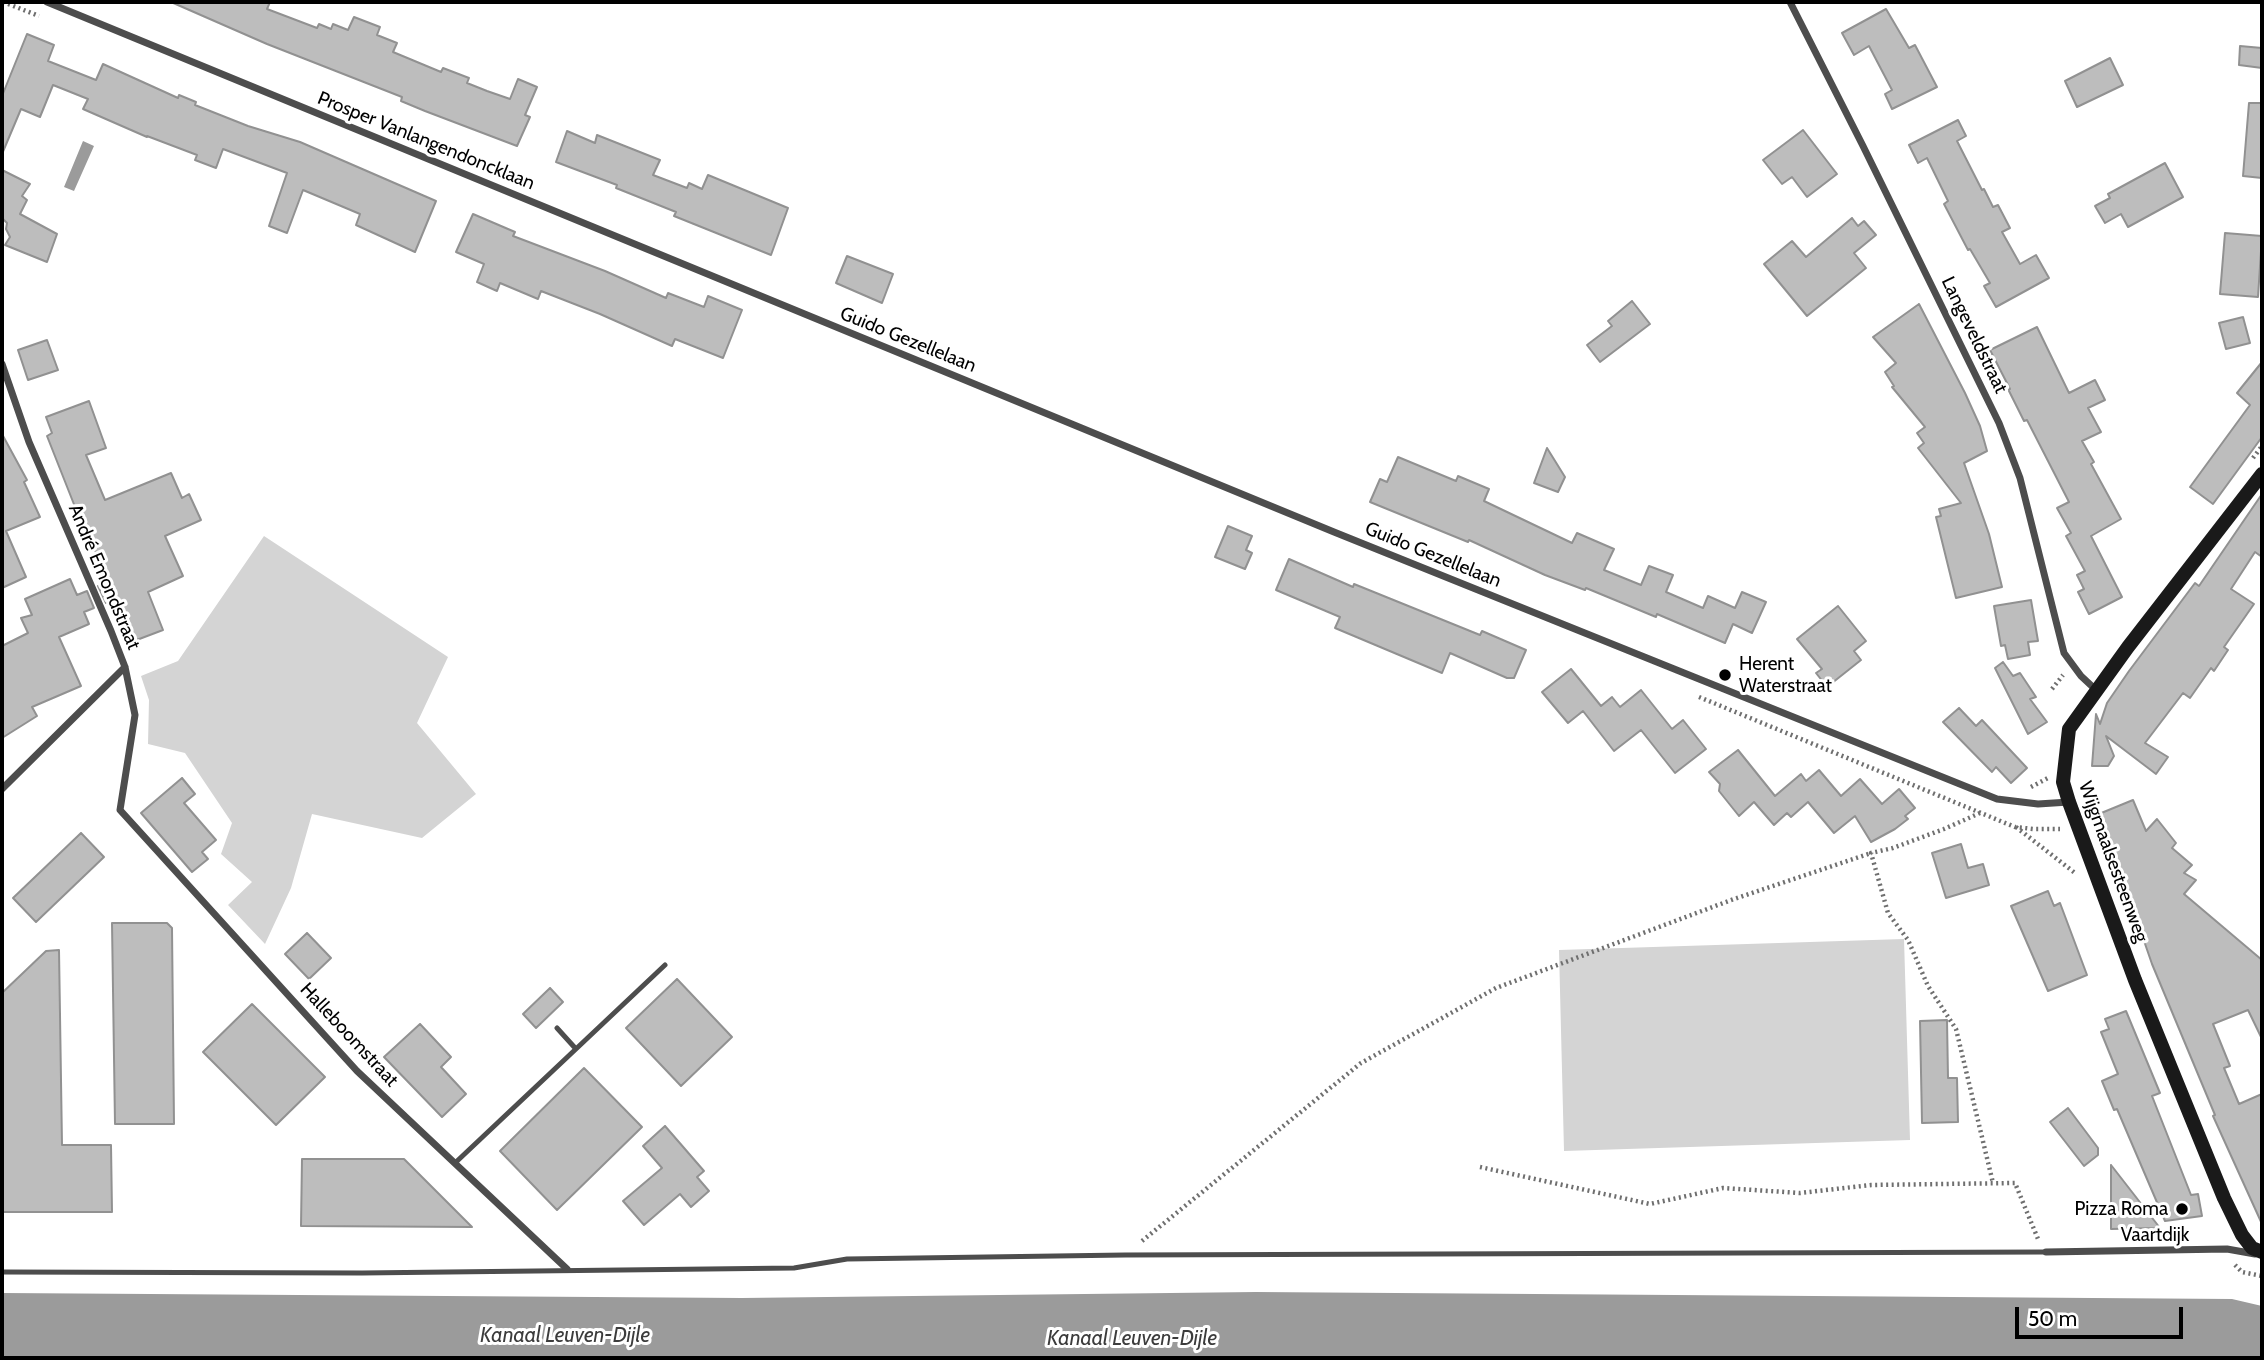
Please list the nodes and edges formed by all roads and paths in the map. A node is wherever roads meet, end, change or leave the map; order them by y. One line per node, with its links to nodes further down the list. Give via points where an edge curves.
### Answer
1 (3, 2): 4 (path)
2 (47, 2): 5 (street, Prosper Vanlangendoncklaan)
3 (1790, 2): 9 (street, Langeveldstraat, via 2000,423 2020,478 2064,653)
4 (9, 4)
5 (792, 309): 11 (street, Guido Gezellelaan)
6 (2, 364): 8 (street, André Emondstraat, via 29,442)
7 (2262, 474): 9 (street, Wijgmaalsesteenweg)
8 (125, 667): 10 (street); 13 (street, André Emondstraat, via 135,715)
9 (2097, 691): 12 (street, Wijgmaalsesteenweg, via 2069,729 2063,782)
10 (2, 789)
11 (1997, 799): 12 (street, Guido Gezellelaan); 15 (path, via 1978,814 1944,829)
12 (2069, 802): 24 (street, Wijgmaalsesteenweg, via 2224,1198 2242,1235)
13 (120, 810): 20 (street, Halleboomstraat, via 357,1071)
14 (2015, 827): 16 (path)
15 (1871, 853): 22 (path, via 1888,913 1908,940 1928,986 1955,1029); 25 (path, via 1721,904 1485,994 1360,1063)
16 (2081, 878)
17 (665, 965): 19 (lane)
18 (556, 1028): 19 (lane)
19 (576, 1049): 20 (lane)
20 (455, 1163): 26 (street, Halleboomstraat)
21 (1480, 1167): 22 (path, via 1650,1204 1723,1188 1800,1193 1871,1185)
22 (1993, 1183): 23 (path, via 2015,1184)
23 (2046, 1252): 24 (street, Vaartdijk, via 2227,1249); 25 (lane)
24 (2262, 1254)
25 (1125, 1255): 26 (lane, via 847,1259 794,1268)
26 (567, 1269): 27 (lane)
27 (2, 1272)

